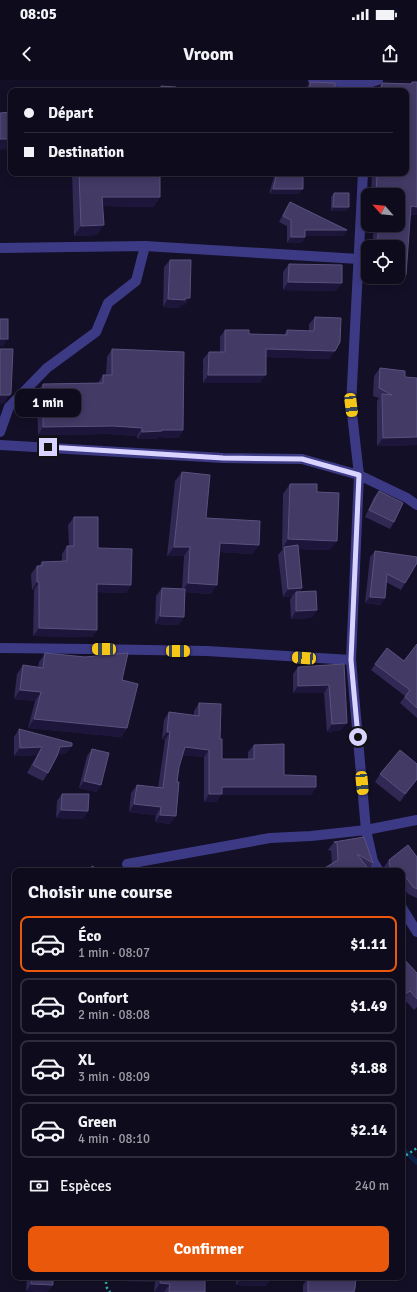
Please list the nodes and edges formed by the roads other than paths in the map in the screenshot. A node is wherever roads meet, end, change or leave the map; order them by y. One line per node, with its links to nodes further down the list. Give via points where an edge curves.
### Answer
1 (313, 80): 3 (street)
2 (378, 80): 3 (street)
3 (366, 85)
4 (363, 176): 7 (street)
5 (145, 246): 6 (street); 7 (street); 8 (street, via 136,281 108,303 96,332 47,368 9,407)
6 (0, 248)
7 (359, 259): 10 (street, via 351,405)
8 (0, 432)
9 (0, 445): 10 (street, via 223,458 302,459)
10 (359, 475): 11 (street); 13 (street)
11 (417, 505)
12 (0, 648): 13 (street, via 207,651)
13 (351, 660): 15 (street)
14 (417, 820): 15 (street)
15 (366, 830): 16 (street, via 270,838); 17 (street, via 372,861)
16 (127, 864)
17 (377, 868)
18 (405, 913): 19 (street)
19 (417, 932)

